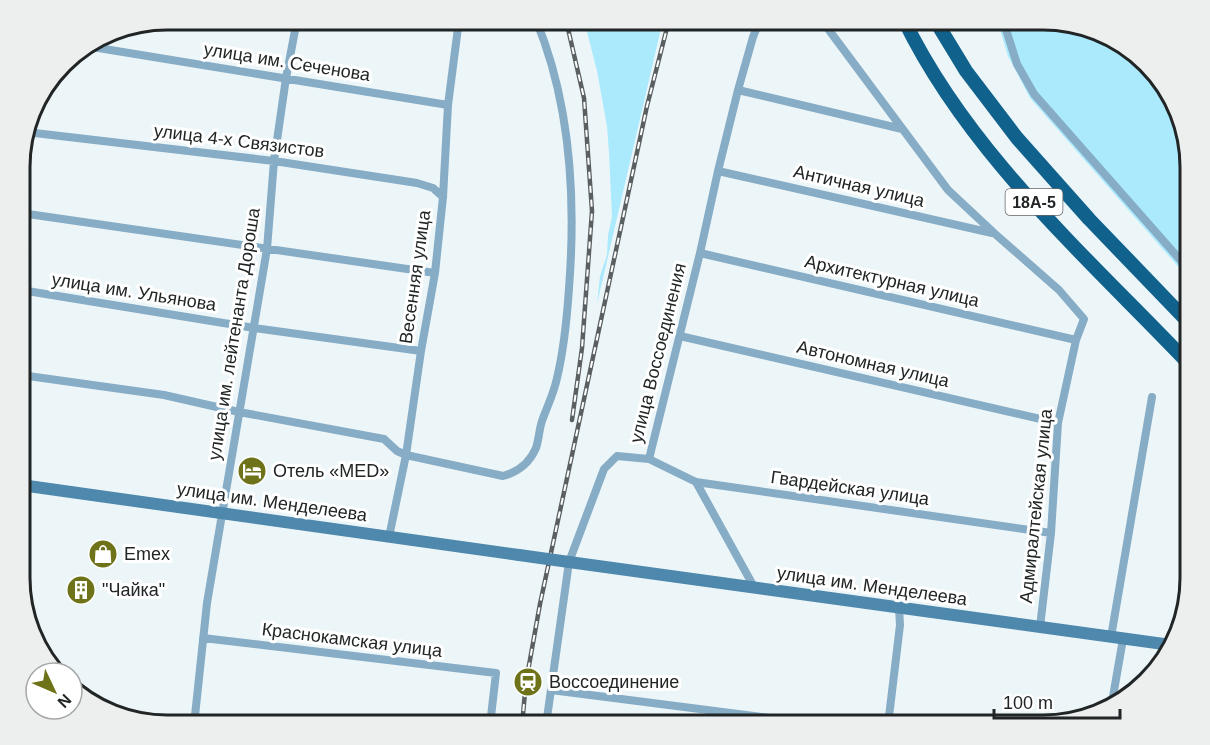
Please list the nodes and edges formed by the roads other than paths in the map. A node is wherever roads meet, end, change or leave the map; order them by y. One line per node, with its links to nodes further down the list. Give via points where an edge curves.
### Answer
1 (295, 30): 10 (street, улица им. лейтенанта Дороша)
2 (458, 30): 12 (street, Весенняя улица)
3 (539, 30): 35 (street, via 565,123 571,173 571,259 557,379 539,429 537,447 514,474 503,476)
4 (756, 30): 11 (street, улица Воссоединения)
5 (829, 30): 13 (street, Адмиралтейская улица)
6 (909, 30): 30 (highway, 18А-5, via 941,87 994,158)
7 (941, 30): 25 (highway, 18А-5, via 966,71 1017,138)
8 (1006, 30): 22 (street, via 1017,64 1034,94)
9 (98, 48): 10 (street, улица им. Сеченова)
10 (286, 78): 12 (street, улица им. Сеченова); 15 (street, улица им. лейтенанта Дороша)
11 (738, 90): 13 (street); 16 (street, улица Воссоединения)
12 (448, 105): 17 (street, Весенняя улица)
13 (902, 129): 19 (street, Адмиралтейская улица, via 948,190)
14 (35, 133): 15 (street, улица 4-х Связистов)
15 (274, 161): 17 (street, улица 4-х Связистов, via 417,183 433,188); 20 (street, улица им. лейтенанта Дороша)
16 (718, 171): 19 (street, Античная улица); 21 (street, улица Воссоединения)
17 (443, 197): 23 (street, Весенняя улица)
18 (30, 214): 20 (street)
19 (994, 233): 28 (street, Адмиралтейская улица, via 1059,290 1084,319)
20 (267, 249): 23 (street); 26 (street, улица им. лейтенанта Дороша)
21 (700, 253): 27 (street, улица Воссоединения); 28 (street, Архитектурная улица)
22 (1180, 260)
23 (435, 273): 29 (street, Весенняя улица)
24 (30, 291): 26 (street, улица им. Ульянова)
25 (1180, 314)
26 (254, 328): 29 (street, улица им. Ульянова); 33 (street, улица им. лейтенанта Дороша)
27 (680, 336): 34 (street, Автономная улица); 36 (street, улица Воссоединения)
28 (1076, 340): 34 (street, Адмиралтейская улица)
29 (421, 351): 35 (street, Весенняя улица)
30 (1180, 355)
31 (30, 376): 33 (street, via 164,395)
32 (1152, 397): 47 (street)
33 (239, 412): 35 (street, via 384,439); 39 (street, улица им. лейтенанта Дороша)
34 (1058, 423): 40 (street, Адмиралтейская улица)
35 (406, 455): 41 (street, Весенняя улица)
36 (649, 459): 37 (street, Гвардейская улица); 42 (street, улица Воссоединения, via 617,456 604,469)
37 (696, 482): 40 (street, Гвардейская улица); 43 (street)
38 (30, 486): 39 (main road, улица им. Менделеева)
39 (222, 513): 41 (main road, улица им. Менделеева); 46 (street, улица им. лейтенанта Дороша)
40 (1051, 533): 45 (street, Адмиралтейская улица)
41 (389, 537): 42 (main road, улица им. Менделеева, bridge)
42 (569, 562): 43 (main road, улица им. Менделеева); 49 (street, улица Воссоединения)
43 (754, 587): 44 (main road, улица им. Менделеева)
44 (899, 608): 45 (main road, улица им. Менделеева); 55 (street)
45 (1040, 627): 47 (main road, улица им. Менделеева)
46 (203, 638): 51 (street, улица им. лейтенанта Дороша); 52 (street, Краснокамская улица, via 496,674)
47 (1117, 638): 48 (main road, улица им. Менделеева); 50 (street)
48 (1163, 644)
49 (551, 690): 53 (street, улица Воссоединения); 54 (street)
50 (1112, 696)
51 (195, 715)
52 (491, 715)
53 (547, 715)
54 (746, 715)
55 (889, 715)

